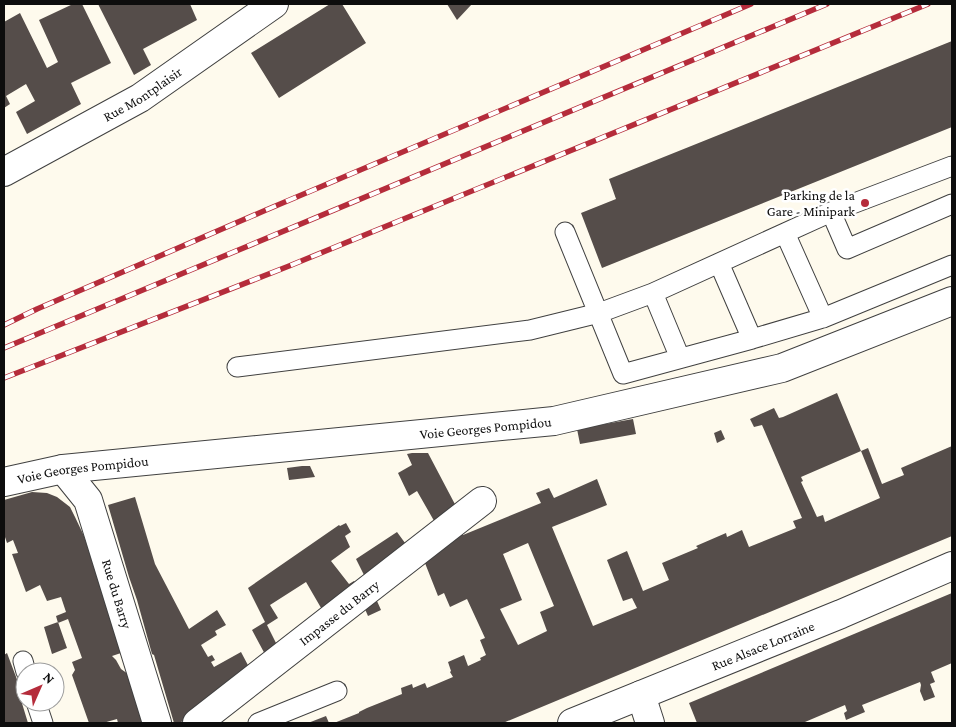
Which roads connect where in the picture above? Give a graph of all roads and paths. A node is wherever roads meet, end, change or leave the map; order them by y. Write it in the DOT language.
graph roads {
  1 [pos="274,4"];
  2 [pos="952,166"];
  3 [pos="4,172"];
  4 [pos="952,204"];
  5 [pos="831,212"];
  6 [pos="565,232"];
  7 [pos="785,233"];
  8 [pos="718,263"];
  9 [pos="952,265"];
  10 [pos="653,293"];
  11 [pos="952,302"];
  12 [pos="598,313"];
  13 [pos="823,318"];
  14 [pos="752,339"];
  15 [pos="680,358"];
  16 [pos="236,367"];
  17 [pos="63,470"];
  18 [pos="4,482"];
  19 [pos="482,501"];
  20 [pos="952,566"];
  21 [pos="337,691"];
  22 [pos="641,695"];
  23 [pos="205,721"];
  24 [pos="157,723"];
  25 [pos="258,723"];
  26 [pos="572,723"];
  27 [pos="650,723"];
  1 -- 3 [label="street, Rue Montplaisir"];
  2 -- 5 [label="lane"];
  4 -- 5 [label="lane"];
  5 -- 7 [label="lane"];
  6 -- 12 [label="lane"];
  7 -- 8 [label="lane"];
  7 -- 13 [label="lane"];
  8 -- 10 [label="lane"];
  8 -- 14 [label="lane"];
  9 -- 13 [label="lane"];
  10 -- 12 [label="lane"];
  10 -- 15 [label="lane"];
  11 -- 17 [label="street, Voie Georges Pompidou"];
  12 -- 15 [label="lane"];
  12 -- 16 [label="lane"];
  13 -- 14 [label="lane"];
  14 -- 15 [label="lane"];
  17 -- 18 [label="street, Voie Georges Pompidou"];
  17 -- 24 [label="street, Rue du Barry"];
  19 -- 23 [label="street, Impasse du Barry"];
  20 -- 22 [label="street, Rue Alsace Lorraine"];
  21 -- 25 [label="lane"];
  22 -- 26 [label="street, Rue Alsace Lorraine"];
  22 -- 27 [label="street"];
}
